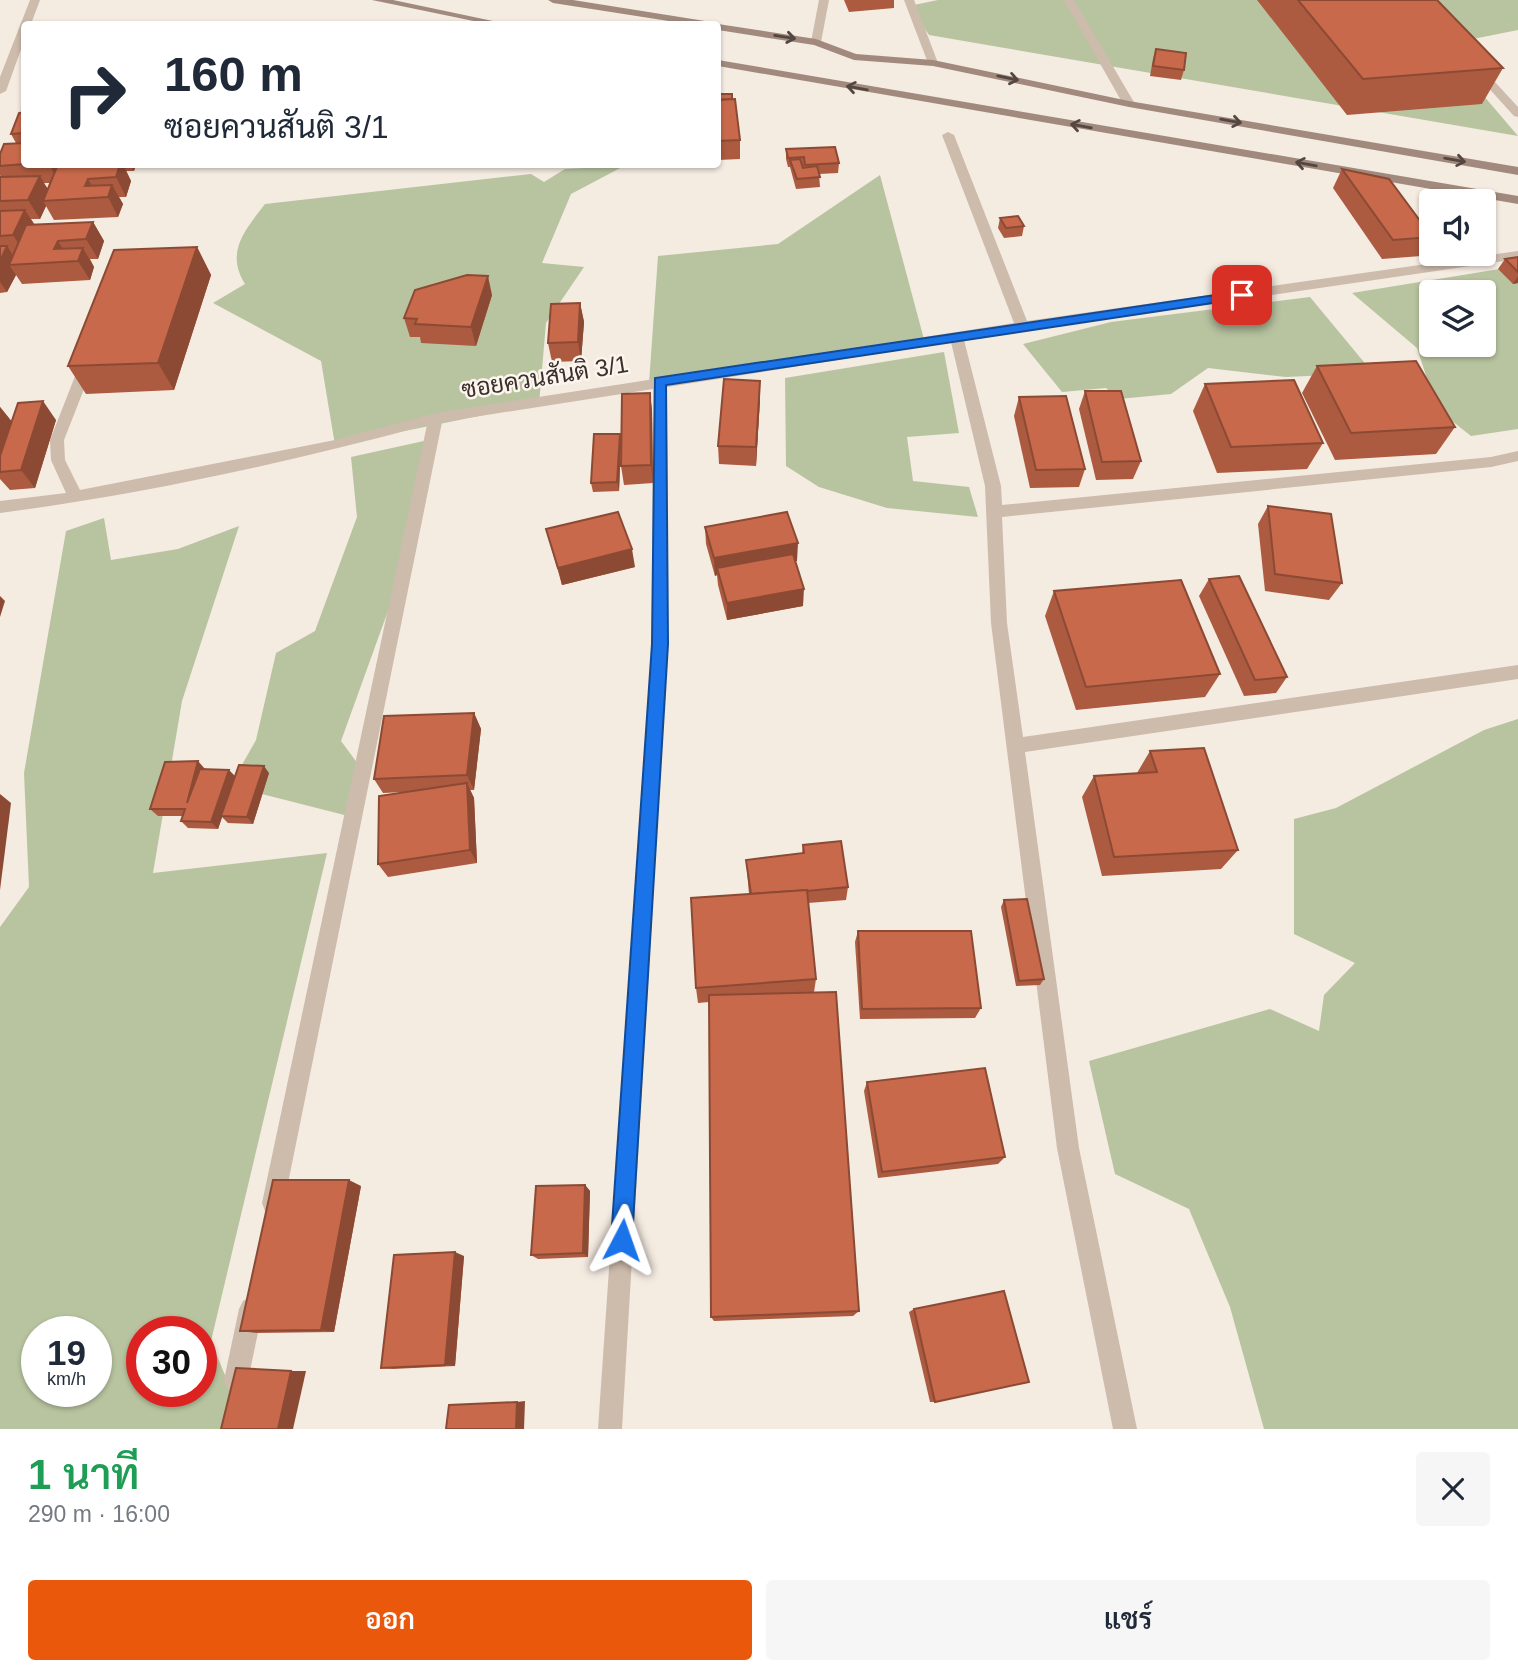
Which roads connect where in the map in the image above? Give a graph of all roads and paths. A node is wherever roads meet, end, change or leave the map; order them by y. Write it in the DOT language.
graph roads {
  1 [pos="35,0"];
  2 [pos="377,0"];
  3 [pos="553,0"];
  4 [pos="824,0"];
  5 [pos="909,0"];
  6 [pos="1069,0"];
  7 [pos="27,21"];
  8 [pos="490,21"];
  9 [pos="686,21"];
  10 [pos="721,27"];
  11 [pos="21,36"];
  12 [pos="816,42"];
  13 [pos="1466,58"];
  14 [pos="933,63"];
  15 [pos="721,64"];
  16 [pos="0,91"];
  17 [pos="1129,104"];
  18 [pos="1515,108"];
  19 [pos="948,135"];
  20 [pos="1518,171"];
  21 [pos="1518,200"];
  22 [pos="1518,256"];
  23 [pos="1021,326"];
  24 [pos="957,338"];
  25 [pos="93,350"];
  26 [pos="660,382"];
  27 [pos="436,418"];
  28 [pos="1518,456"];
  29 [pos="76,497"];
  30 [pos="0,507"];
  31 [pos="994,512"];
  32 [pos="1518,673"];
  33 [pos="1016,746"];
  34 [pos="270,1217"];
  35 [pos="256,1285"];
  36 [pos="236,1380"];
  37 [pos="610,1429"];
  38 [pos="1125,1429"];
  1 -- 7 [label="street"];
  2 -- 8 [label="main road"];
  3 -- 9 [label="main road"];
  4 -- 12 [label="street"];
  5 -- 14 [label="street"];
  6 -- 17 [label="street"];
  10 -- 12 [label="main road, one-way"];
  11 -- 16 [label="street"];
  12 -- 14 [label="main road"];
  13 -- 18 [label="street"];
  14 -- 17 [label="main road, one-way"];
  21 -- 15 [label="main road, one-way"];
  17 -- 20 [label="main road, one-way"];
  19 -- 23 [label="street"];
  22 -- 23 [label="street, ซอยควนสันติ 3/1"];
  23 -- 24 [label="street, ซอยควนสันติ 3/1"];
  24 -- 26 [label="street, ซอยควนสันติ 3/1"];
  24 -- 31 [label="street"];
  25 -- 29 [label="street"];
  26 -- 27 [label="street, ซอยควนสันติ 3/1"];
  26 -- 37 [label="street"];
  27 -- 29 [label="street, ซอยควนสันติ 3/1"];
  27 -- 34 [label="street"];
  28 -- 31 [label="street"];
  29 -- 30 [label="street, ซอยควนสันติ 3/1"];
  31 -- 33 [label="street"];
  32 -- 33 [label="street"];
  33 -- 38 [label="street"];
  35 -- 36 [label="street"];
}
